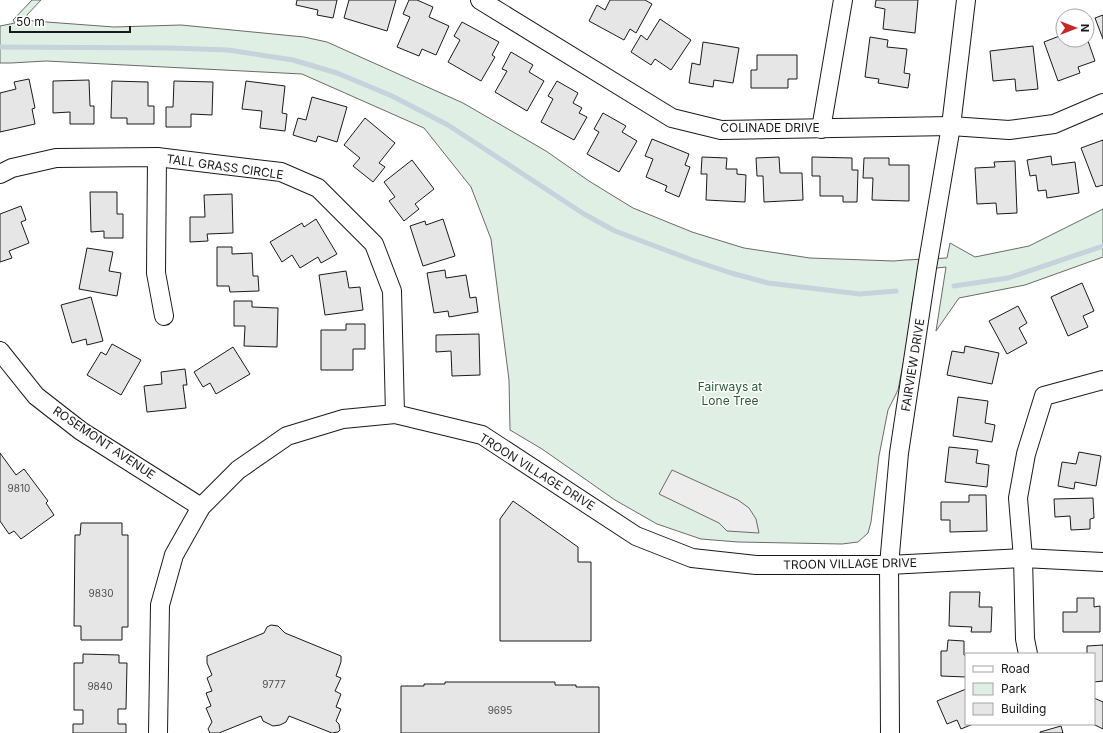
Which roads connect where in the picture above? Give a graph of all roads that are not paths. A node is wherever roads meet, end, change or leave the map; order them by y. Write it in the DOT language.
graph roads {
  1 [pos="480,0"];
  2 [pos="843,0"];
  3 [pos="966,0"];
  4 [pos="1103,103"];
  5 [pos="951,126"];
  6 [pos="821,129"];
  7 [pos="157,157"];
  8 [pos="0,174"];
  9 [pos="164,316"];
  10 [pos="0,351"];
  11 [pos="1103,380"];
  12 [pos="395,414"];
  13 [pos="201,507"];
  14 [pos="1023,558"];
  15 [pos="1103,562"];
  16 [pos="889,565"];
  17 [pos="1028,653"];
  18 [pos="158,733"];
  19 [pos="890,733"];
  1 -- 6 [label="street, COLINADE DRIVE"];
  2 -- 6 [label="street"];
  3 -- 5 [label="street, FAIRVIEW DRIVE"];
  4 -- 5 [label="street, COLINADE DRIVE"];
  5 -- 6 [label="street, COLINADE DRIVE"];
  5 -- 16 [label="street, FAIRVIEW DRIVE"];
  7 -- 8 [label="street, TALL GRASS CIRCLE"];
  7 -- 9 [label="street"];
  7 -- 12 [label="street, TALL GRASS CIRCLE"];
  10 -- 13 [label="street, ROSEMONT AVENUE"];
  11 -- 14 [label="street"];
  12 -- 13 [label="street, TROON VILLAGE DRIVE"];
  12 -- 16 [label="street, TROON VILLAGE DRIVE"];
  13 -- 18 [label="street, TROON VILLAGE DRIVE"];
  14 -- 15 [label="street, TROON VILLAGE DRIVE"];
  14 -- 16 [label="street, TROON VILLAGE DRIVE"];
  14 -- 17 [label="street"];
  16 -- 19 [label="street, FAIRVIEW DRIVE"];
}
